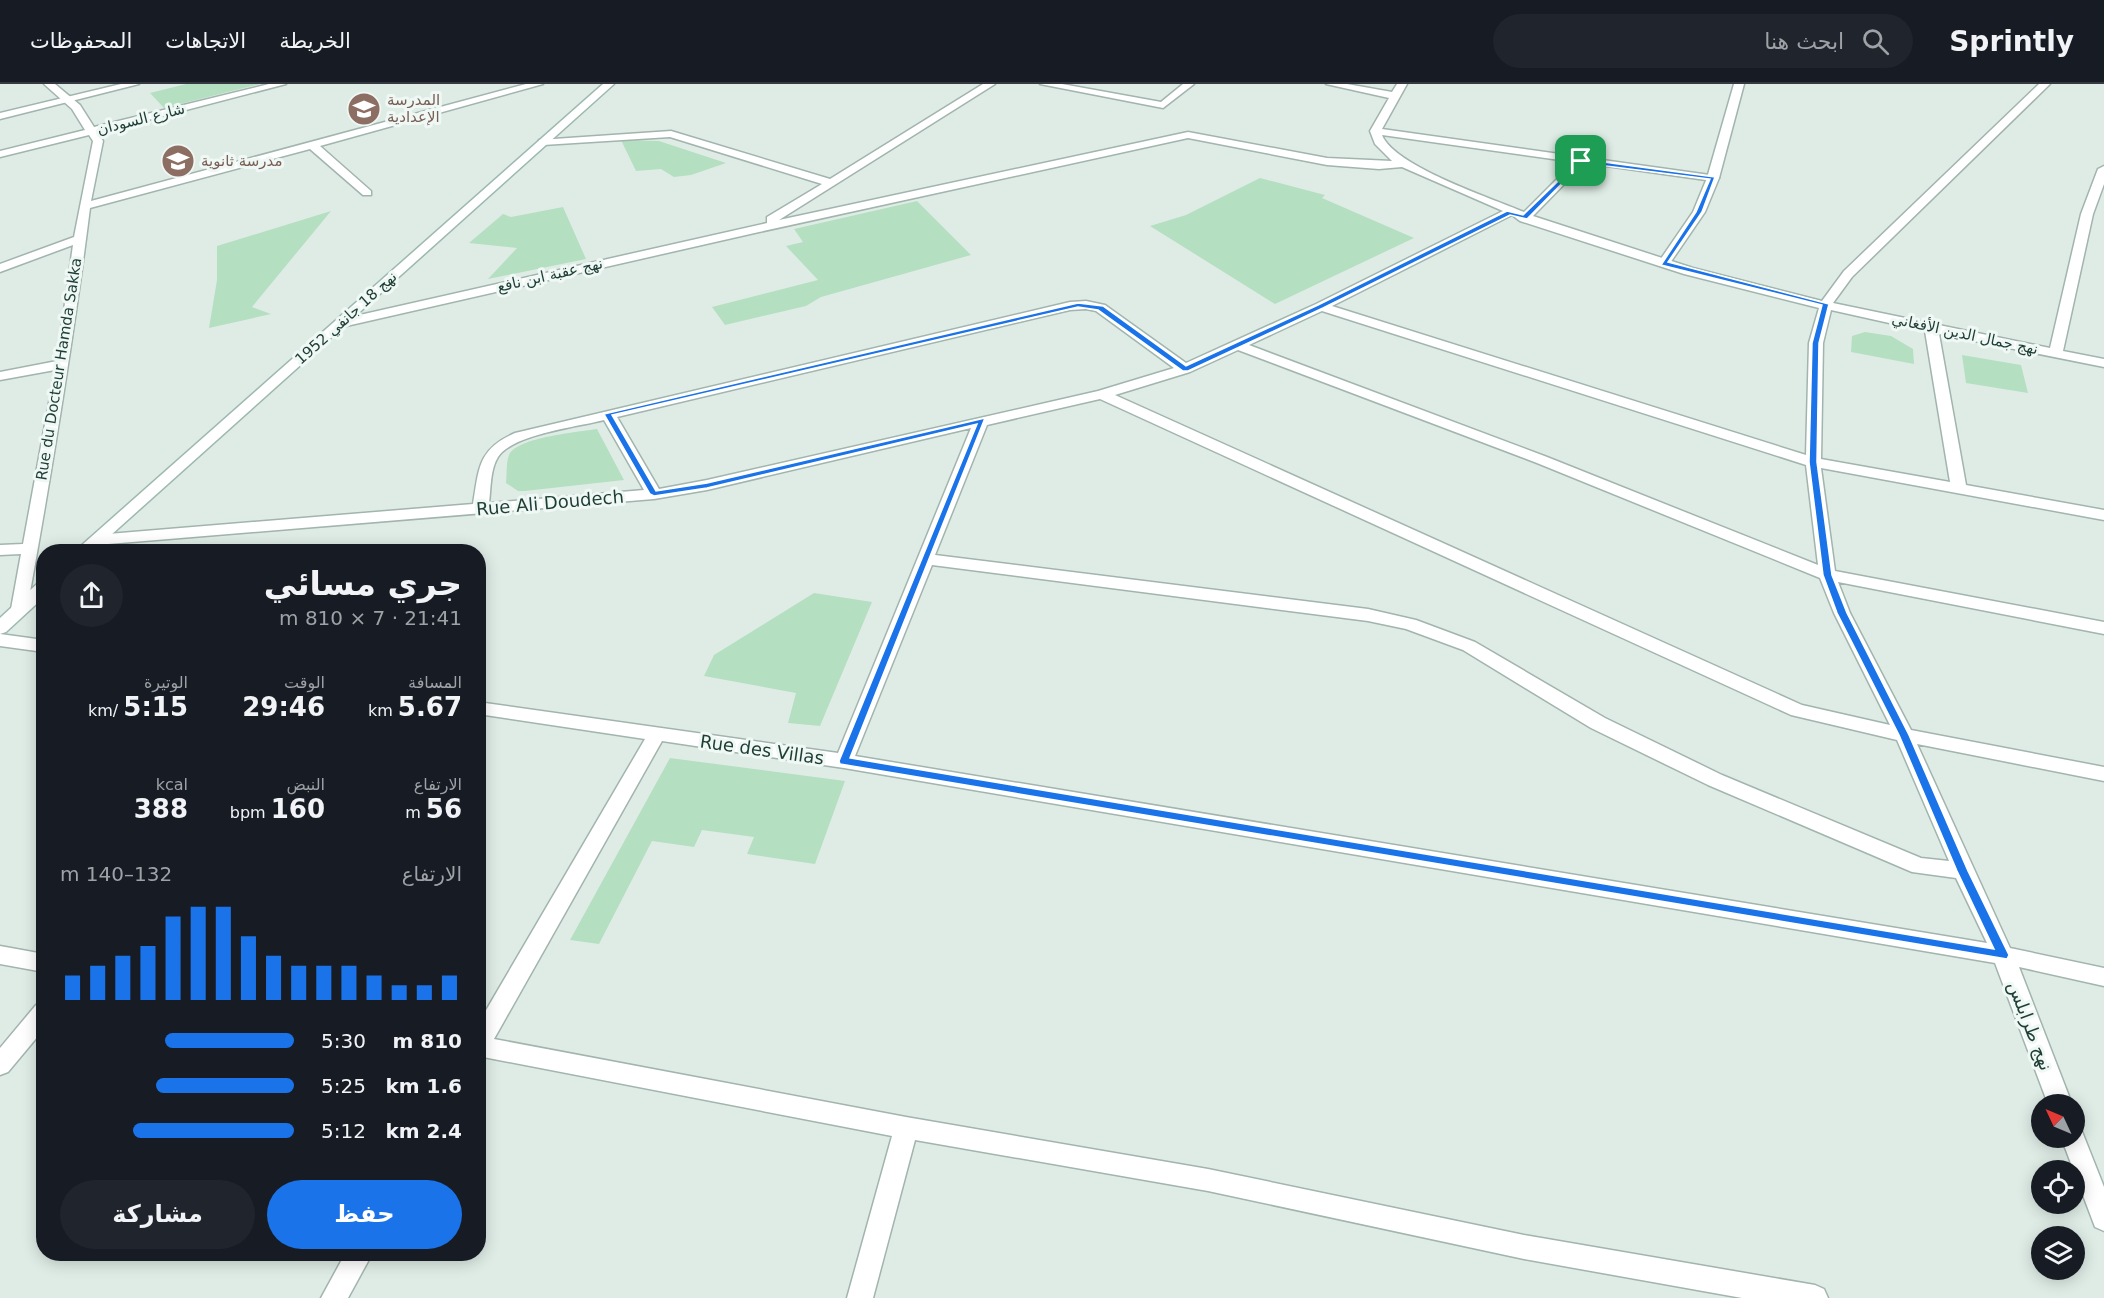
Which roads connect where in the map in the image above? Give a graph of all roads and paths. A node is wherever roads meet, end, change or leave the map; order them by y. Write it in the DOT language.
graph roads {
  1 [pos="49,84"];
  2 [pos="134,84"];
  3 [pos="281,84"];
  4 [pos="538,84"];
  5 [pos="609,84"];
  6 [pos="990,84"];
  7 [pos="1045,84"];
  8 [pos="1189,84"];
  9 [pos="1331,84"];
  10 [pos="1402,84"];
  11 [pos="1739,84"];
  12 [pos="2045,84"];
  13 [pos="1395,96"];
  14 [pos="68,100"];
  15 [pos="0,116"];
  16 [pos="1375,130"];
  17 [pos="91,131"];
  18 [pos="543,142"];
  19 [pos="311,144"];
  20 [pos="0,154"];
  21 [pos="1581,161"];
  22 [pos="1405,164"];
  23 [pos="2104,169"];
  24 [pos="1713,178"];
  25 [pos="832,183"];
  26 [pos="367,193"];
  27 [pos="84,206"];
  28 [pos="1510,212"];
  29 [pos="2087,214"];
  30 [pos="1524,218"];
  31 [pos="2104,218"];
  32 [pos="759,228"];
  33 [pos="79,239"];
  34 [pos="1664,263"];
  35 [pos="0,268"];
  36 [pos="1826,304"];
  37 [pos="1321,307"];
  38 [pos="342,322"];
  39 [pos="1931,327"];
  40 [pos="1239,346"];
  41 [pos="2056,353"];
  42 [pos="2104,363"];
  43 [pos="63,364"];
  44 [pos="1185,369"];
  45 [pos="0,376"];
  46 [pos="1102,394"];
  47 [pos="608,414"];
  48 [pos="982,420"];
  49 [pos="1813,462"];
  50 [pos="1959,490"];
  51 [pos="654,494"];
  52 [pos="480,510"];
  53 [pos="2104,515"];
  54 [pos="96,540"];
  55 [pos="91,544"];
  56 [pos="30,549"];
  57 [pos="0,550"];
  58 [pos="926,559"];
  59 [pos="1827,575"];
  60 [pos="36,594"];
  61 [pos="19,609"];
  62 [pos="0,628"];
  63 [pos="2104,628"];
  64 [pos="0,640"];
  65 [pos="36,645"];
  66 [pos="486,709"];
  67 [pos="656,735"];
  68 [pos="1904,735"];
  69 [pos="844,761"];
  70 [pos="2104,774"];
  71 [pos="1963,871"];
  72 [pos="0,955"];
  73 [pos="2003,955"];
  74 [pos="36,962"];
  75 [pos="2104,977"];
  76 [pos="36,1022"];
  77 [pos="486,1032"];
  78 [pos="486,1048"];
  79 [pos="0,1065"];
  80 [pos="2056,1094"];
  81 [pos="906,1128"];
  82 [pos="2077,1148"];
  83 [pos="2104,1220"];
  84 [pos="355,1261"];
  85 [pos="334,1298"];
  86 [pos="860,1298"];
  87 [pos="1815,1298"];
  1 -- 14 [label="street"];
  2 -- 14 [label="street"];
  3 -- 17 [label="street, شارع السودان"];
  4 -- 19 [label="street"];
  5 -- 18 [label="street, نهج 18 جانفي 1952"];
  6 -- 25 [label="street"];
  7 -- 8 [label="street"];
  9 -- 13 [label="street"];
  10 -- 13 [label="street"];
  11 -- 24 [label="street"];
  12 -- 36 [label="street"];
  13 -- 16 [label="street"];
  14 -- 15 [label="street"];
  14 -- 17 [label="street"];
  16 -- 21 [label="street"];
  16 -- 22 [label="street"];
  17 -- 20 [label="street, شارع السودان"];
  17 -- 27 [label="street, Rue du Docteur Hamda Sakka"];
  18 -- 25 [label="street"];
  18 -- 38 [label="street, نهج 18 جانفي 1952"];
  19 -- 26 [label="street"];
  19 -- 27 [label="street"];
  21 -- 24 [label="street"];
  21 -- 30 [label="street"];
  22 -- 28 [label="street, نهج جمال الدين الأفغاني"];
  22 -- 32 [label="street, نهج عقبة ابن نافع"];
  23 -- 29 [label="street"];
  24 -- 34 [label="street"];
  25 -- 32 [label="street"];
  27 -- 33 [label="street, Rue du Docteur Hamda Sakka"];
  28 -- 30 [label="street, نهج جمال الدين الأفغاني"];
  28 -- 37 [label="street, Rue Ali Doudech"];
  29 -- 31 [label="street"];
  29 -- 41 [label="street"];
  30 -- 34 [label="street, نهج جمال الدين الأفغاني"];
  32 -- 38 [label="street, نهج عقبة ابن نافع"];
  33 -- 35 [label="street"];
  33 -- 43 [label="street, Rue du Docteur Hamda Sakka"];
  34 -- 36 [label="street, نهج جمال الدين الأفغاني"];
  36 -- 39 [label="street, نهج جمال الدين الأفغاني"];
  36 -- 49 [label="street, نهج طرابلس"];
  37 -- 40 [label="street, Rue Ali Doudech"];
  37 -- 49 [label="street"];
  38 -- 54 [label="street, نهج 18 جانفي 1952"];
  39 -- 41 [label="street, نهج جمال الدين الأفغاني"];
  39 -- 50 [label="street"];
  40 -- 44 [label="street, Rue Ali Doudech"];
  40 -- 59 [label="street"];
  41 -- 42 [label="street, نهج جمال الدين الأفغاني"];
  43 -- 45 [label="street"];
  43 -- 56 [label="street, Rue du Docteur Hamda Sakka"];
  44 -- 46 [label="street, Rue Ali Doudech"];
  44 -- 47 [label="street"];
  46 -- 48 [label="street, Rue Ali Doudech"];
  46 -- 68 [label="street"];
  47 -- 51 [label="street"];
  47 -- 52 [label="street"];
  48 -- 51 [label="street, Rue Ali Doudech"];
  48 -- 58 [label="street"];
  49 -- 50 [label="street"];
  49 -- 59 [label="street, نهج طرابلس"];
  50 -- 53 [label="street"];
  51 -- 52 [label="street, Rue Ali Doudech"];
  52 -- 54 [label="street, Rue Ali Doudech"];
  54 -- 55 [label="street, نهج 18 جانفي 1952"];
  56 -- 57 [label="street"];
  56 -- 61 [label="street, Rue du Docteur Hamda Sakka"];
  58 -- 69 [label="street"];
  58 -- 71 [label="street"];
  59 -- 63 [label="street"];
  59 -- 68 [label="street, نهج طرابلس"];
  60 -- 61 [label="street"];
  61 -- 62 [label="street"];
  64 -- 65 [label="street"];
  66 -- 67 [label="street, Rue des Villas"];
  67 -- 69 [label="street, Rue des Villas"];
  67 -- 77 [label="street"];
  68 -- 70 [label="street"];
  68 -- 71 [label="street, نهج طرابلس"];
  69 -- 73 [label="street, Rue des Villas"];
  71 -- 73 [label="street, نهج طرابلس"];
  72 -- 74 [label="street"];
  73 -- 75 [label="street, Rue des Villas"];
  73 -- 80 [label="street, نهج طرابلس"];
  76 -- 79 [label="street"];
  78 -- 81 [label="street"];
  81 -- 86 [label="street"];
  81 -- 87 [label="street"];
  82 -- 83 [label="street"];
  84 -- 85 [label="street"];
}
